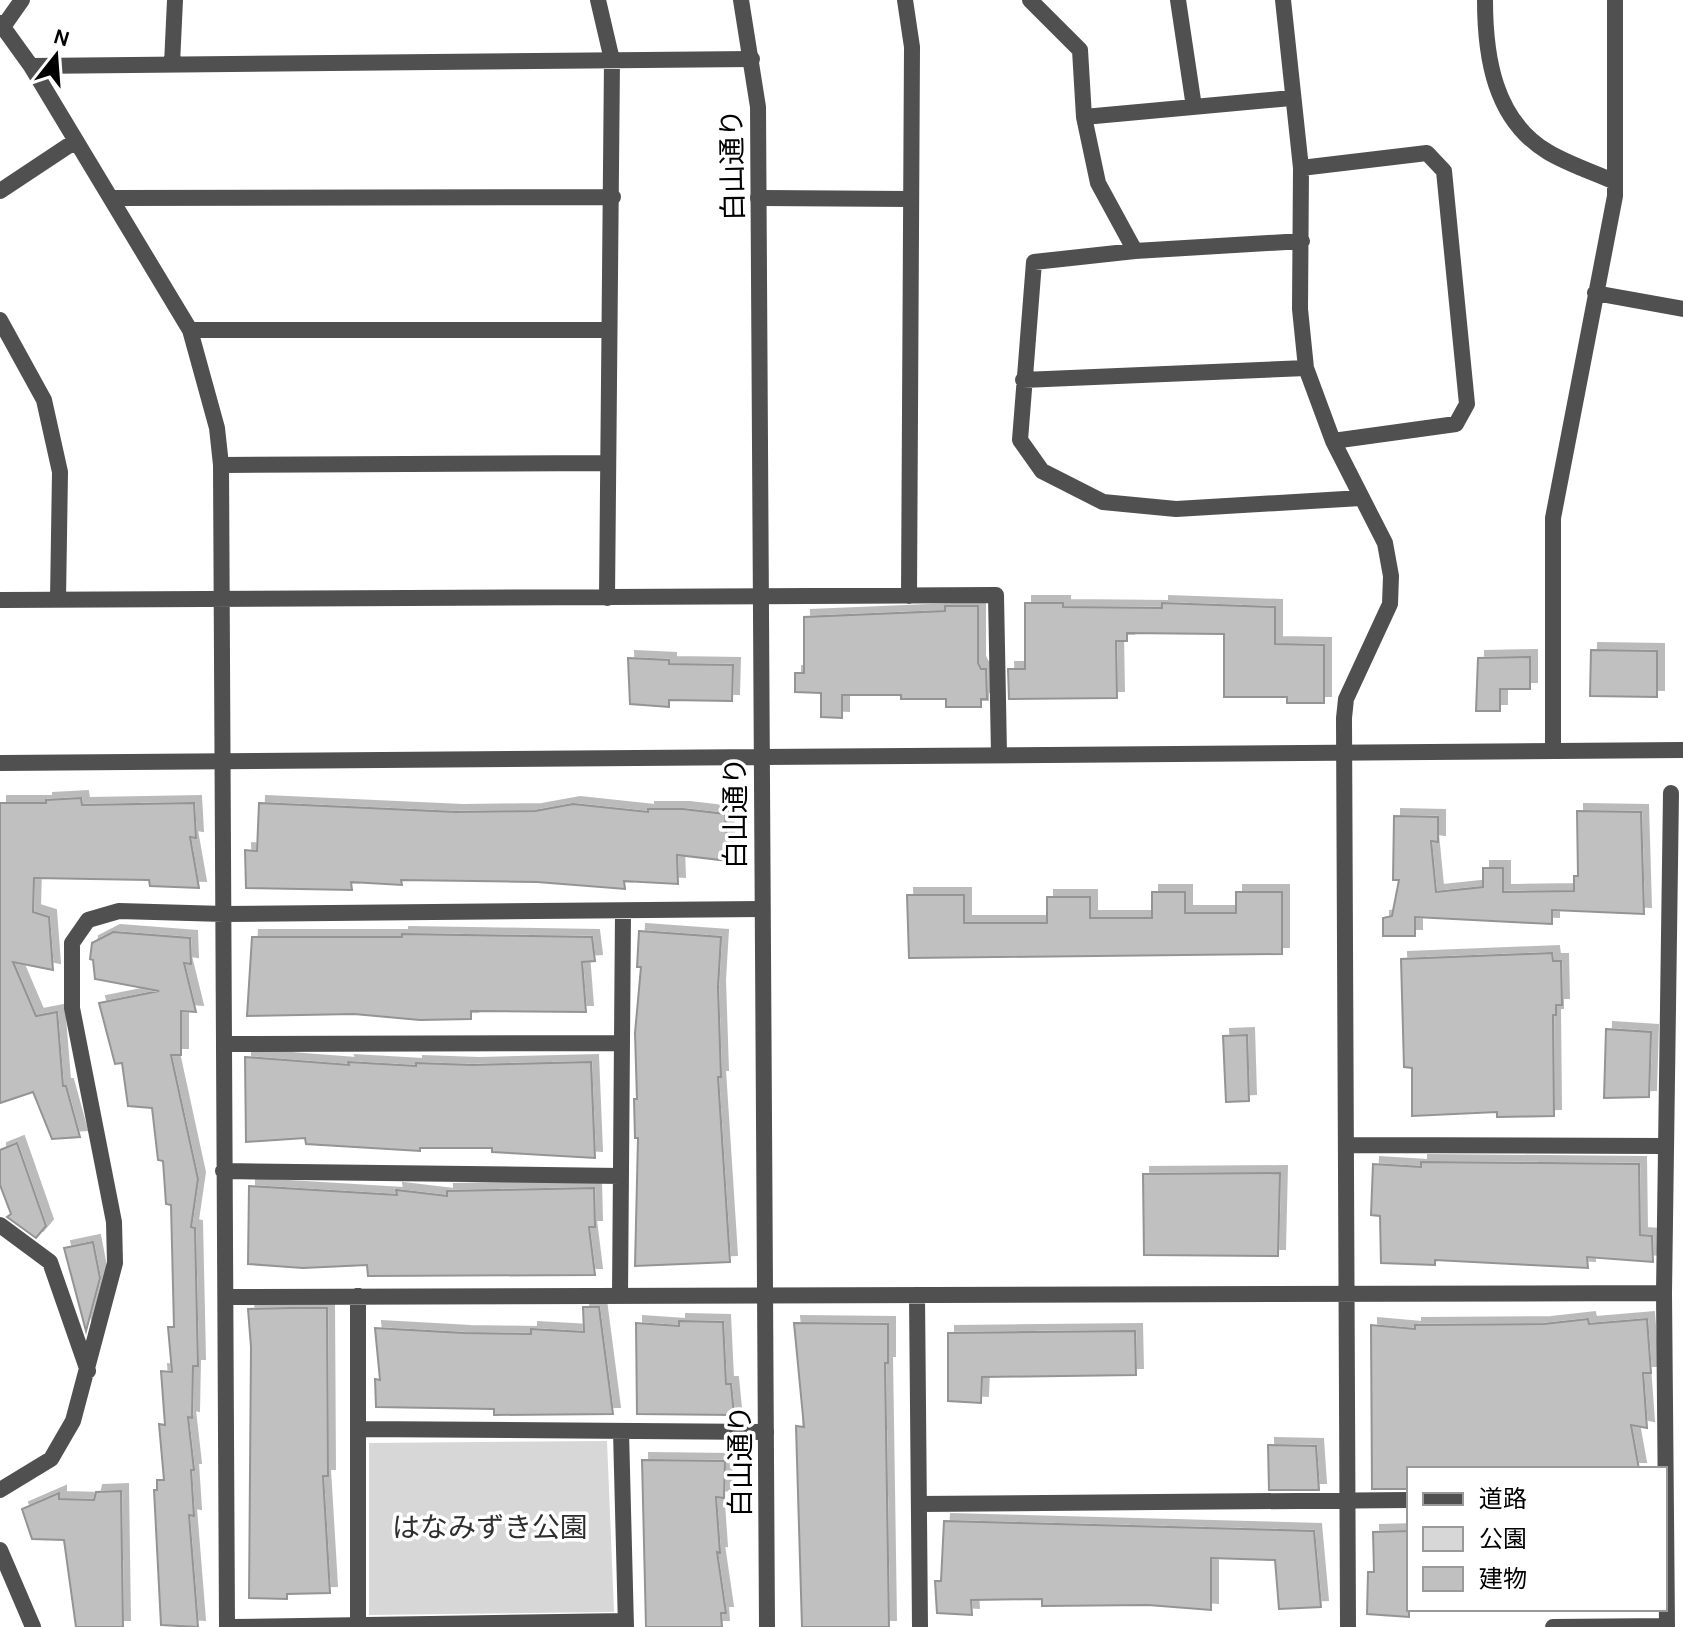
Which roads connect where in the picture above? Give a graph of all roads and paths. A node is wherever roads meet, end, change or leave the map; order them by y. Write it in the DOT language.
graph roads {
  1 [pos="22,0"];
  2 [pos="175,0"];
  3 [pos="598,0"];
  4 [pos="741,0"];
  5 [pos="905,0"];
  6 [pos="1030,0"];
  7 [pos="1178,0"];
  8 [pos="1283,0"];
  9 [pos="1485,0"];
  10 [pos="1615,0"];
  11 [pos="1,25"];
  12 [pos="752,59"];
  13 [pos="612,60"];
  14 [pos="172,64"];
  15 [pos="31,66"];
  16 [pos="1291,98"];
  17 [pos="1194,107"];
  18 [pos="1084,117"];
  19 [pos="74,142"];
  20 [pos="1301,168"];
  21 [pos="1615,182"];
  22 [pos="0,191"];
  23 [pos="613,197"];
  24 [pos="112,198"];
  25 [pos="758,198"];
  26 [pos="909,199"];
  27 [pos="1302,241"];
  28 [pos="1135,251"];
  29 [pos="1595,293"];
  30 [pos="1683,309"];
  31 [pos="0,320"];
  32 [pos="190,330"];
  33 [pos="609,330"];
  34 [pos="1306,368"];
  35 [pos="1023,380"];
  36 [pos="1333,441"];
  37 [pos="608,463"];
  38 [pos="221,465"];
  39 [pos="1361,498"];
  40 [pos="909,596"];
  41 [pos="760,597"];
  42 [pos="221,598"];
  43 [pos="607,598"];
  44 [pos="0,600"];
  45 [pos="58,600"];
  46 [pos="1553,750"];
  47 [pos="1683,750"];
  48 [pos="1344,752"];
  49 [pos="999,754"];
  50 [pos="760,755"];
  51 [pos="223,760"];
  52 [pos="0,763"];
  53 [pos="1671,793"];
  54 [pos="761,909"];
  55 [pos="623,912"];
  56 [pos="224,914"];
  57 [pos="1676,974"];
  58 [pos="622,1043"];
  59 [pos="224,1044"];
  60 [pos="1346,1145"];
  61 [pos="1666,1146"];
  62 [pos="223,1171"];
  63 [pos="621,1176"];
  64 [pos="0,1225"];
  65 [pos="1664,1293"];
  66 [pos="1347,1294"];
  67 [pos="765,1295"];
  68 [pos="917,1295"];
  69 [pos="358,1296"];
  70 [pos="620,1296"];
  71 [pos="227,1297"];
  72 [pos="88,1371"];
  73 [pos="358,1429"];
  74 [pos="621,1431"];
  75 [pos="766,1432"];
  76 [pos="1665,1467"];
  77 [pos="0,1490"];
  78 [pos="1407,1500"];
  79 [pos="1348,1501"];
  80 [pos="919,1504"];
  81 [pos="0,1550"];
  82 [pos="1667,1611"];
  83 [pos="358,1624"];
  84 [pos="626,1624"];
  85 [pos="33,1627"];
  86 [pos="230,1627"];
  87 [pos="767,1627"];
  88 [pos="920,1627"];
  89 [pos="1348,1627"];
  90 [pos="1553,1627"];
  1 -- 11 [label="street"];
  2 -- 14 [label="street"];
  3 -- 13 [label="street"];
  4 -- 12 [label="street, 白山通り"];
  5 -- 26 [label="street"];
  6 -- 18 [label="street"];
  7 -- 17 [label="street"];
  8 -- 16 [label="street"];
  9 -- 21 [label="street"];
  10 -- 21 [label="street"];
  11 -- 15 [label="street"];
  12 -- 13 [label="street"];
  12 -- 25 [label="street, 白山通り"];
  13 -- 14 [label="street"];
  13 -- 23 [label="street"];
  14 -- 15 [label="street"];
  15 -- 19 [label="street"];
  16 -- 17 [label="street"];
  16 -- 20 [label="street"];
  17 -- 18 [label="street"];
  18 -- 28 [label="street"];
  19 -- 22 [label="street"];
  19 -- 24 [label="street"];
  20 -- 27 [label="street"];
  20 -- 36 [label="street"];
  21 -- 29 [label="street"];
  23 -- 24 [label="street"];
  23 -- 33 [label="street"];
  24 -- 32 [label="street"];
  25 -- 26 [label="street"];
  25 -- 41 [label="street, 白山通り"];
  26 -- 40 [label="street"];
  27 -- 28 [label="street"];
  27 -- 34 [label="street"];
  28 -- 35 [label="street"];
  29 -- 30 [label="street"];
  29 -- 46 [label="street"];
  31 -- 45 [label="street"];
  32 -- 33 [label="street"];
  32 -- 38 [label="street"];
  33 -- 37 [label="street"];
  34 -- 35 [label="street"];
  34 -- 36 [label="street"];
  35 -- 39 [label="street"];
  36 -- 39 [label="street"];
  37 -- 38 [label="street"];
  37 -- 43 [label="street"];
  38 -- 42 [label="street"];
  39 -- 48 [label="street"];
  40 -- 41 [label="street"];
  40 -- 49 [label="street"];
  41 -- 43 [label="street"];
  41 -- 50 [label="street, 白山通り"];
  42 -- 43 [label="street"];
  42 -- 45 [label="street"];
  42 -- 51 [label="street"];
  44 -- 45 [label="street"];
  46 -- 47 [label="street"];
  46 -- 48 [label="street"];
  48 -- 49 [label="street"];
  48 -- 60 [label="street"];
  49 -- 50 [label="street"];
  50 -- 51 [label="street"];
  50 -- 54 [label="street, 白山通り"];
  51 -- 52 [label="street"];
  51 -- 56 [label="street"];
  53 -- 57 [label="street"];
  54 -- 55 [label="street"];
  54 -- 67 [label="street, 白山通り"];
  55 -- 56 [label="street"];
  55 -- 58 [label="street"];
  56 -- 59 [label="street"];
  56 -- 72 [label="street"];
  57 -- 61 [label="street"];
  58 -- 59 [label="street"];
  58 -- 63 [label="street"];
  59 -- 62 [label="street"];
  60 -- 61 [label="street"];
  60 -- 66 [label="street"];
  61 -- 65 [label="street"];
  62 -- 63 [label="street"];
  62 -- 71 [label="street"];
  63 -- 70 [label="street"];
  64 -- 72 [label="street"];
  65 -- 66 [label="street"];
  65 -- 76 [label="street"];
  66 -- 68 [label="street"];
  66 -- 79 [label="street"];
  67 -- 68 [label="street"];
  67 -- 70 [label="street"];
  67 -- 75 [label="street, 白山通り"];
  68 -- 80 [label="street"];
  69 -- 70 [label="street"];
  69 -- 71 [label="street"];
  69 -- 73 [label="street"];
  71 -- 86 [label="street"];
  72 -- 77 [label="street"];
  73 -- 74 [label="street"];
  73 -- 83 [label="street"];
  74 -- 75 [label="street"];
  74 -- 84 [label="street"];
  75 -- 87 [label="street, 白山通り"];
  78 -- 79 [label="street"];
  79 -- 80 [label="street"];
  79 -- 89 [label="street"];
  80 -- 88 [label="street"];
  81 -- 85 [label="street"];
  82 -- 90 [label="street"];
  83 -- 84 [label="street"];
  83 -- 86 [label="street"];
}
